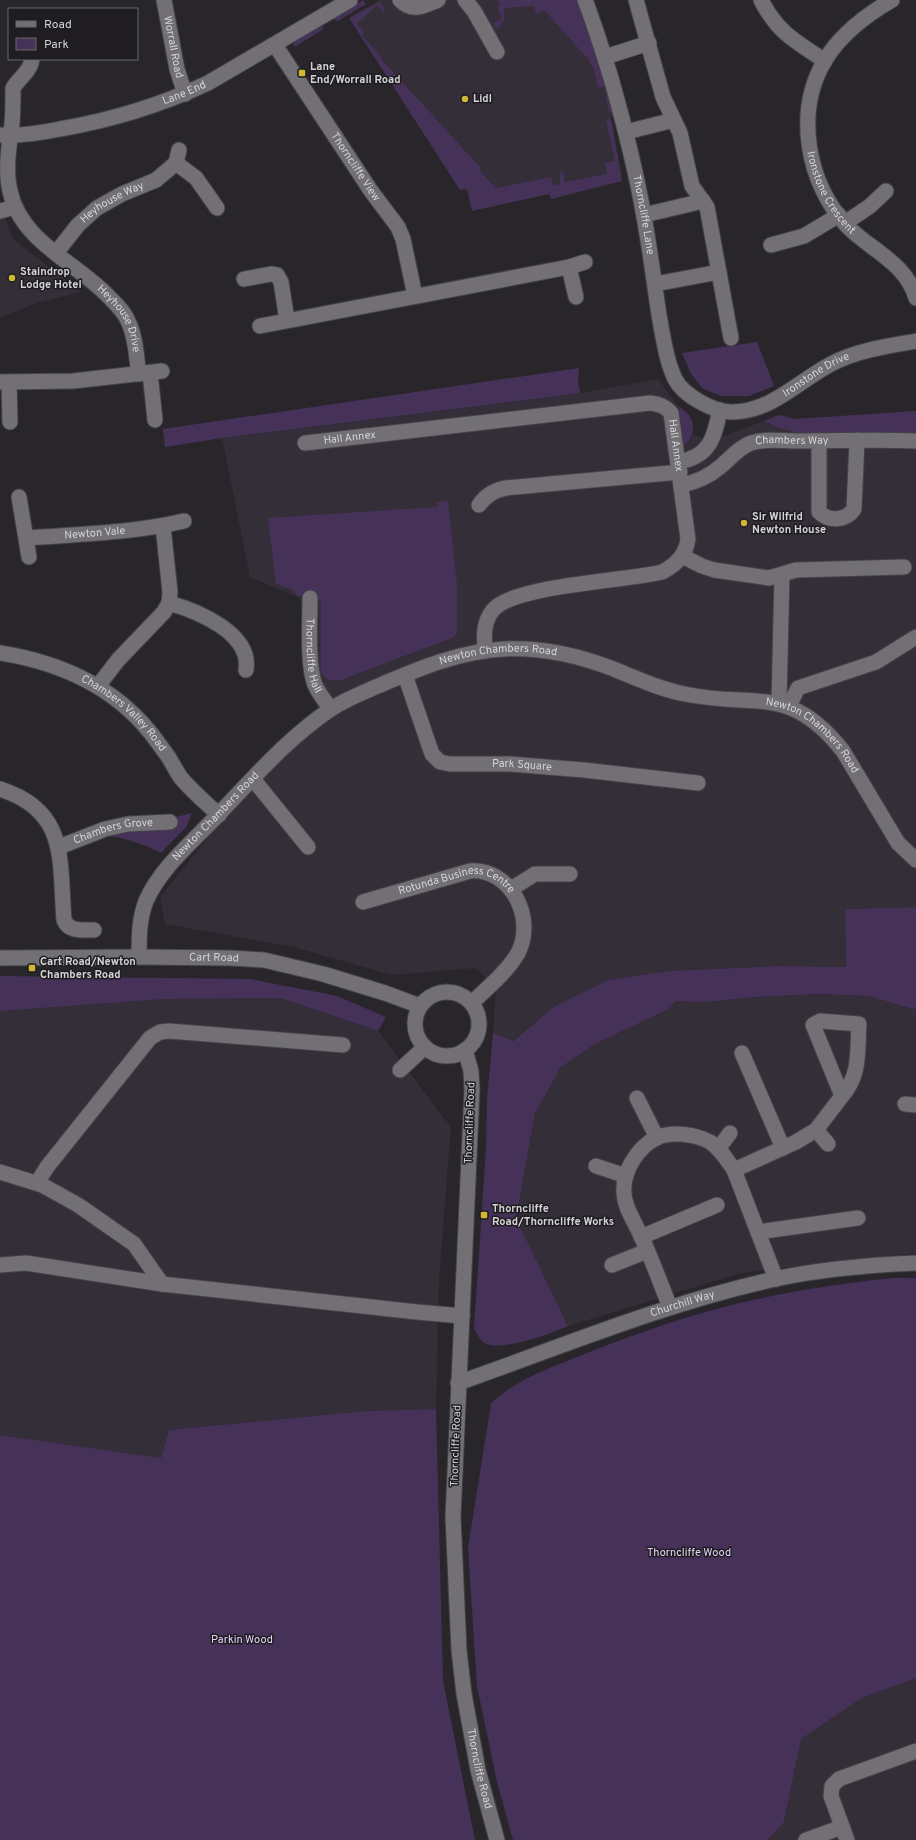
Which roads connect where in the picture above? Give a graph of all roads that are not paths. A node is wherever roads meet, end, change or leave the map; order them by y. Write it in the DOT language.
graph roads {
  1 [pos="164,0"];
  2 [pos="350,0"];
  3 [pos="400,0"];
  4 [pos="438,0"];
  5 [pos="465,0"];
  6 [pos="585,0"];
  7 [pos="636,0"];
  8 [pos="761,0"];
  9 [pos="892,0"];
  10 [pos="649,43"];
  11 [pos="275,45"];
  12 [pos="497,52"];
  13 [pos="605,57"];
  14 [pos="32,60"];
  15 [pos="825,61"];
  16 [pos="185,94"];
  17 [pos="674,120"];
  18 [pos="626,132"];
  19 [pos="5,135"];
  20 [pos="886,191"];
  21 [pos="703,201"];
  22 [pos="15,207"];
  23 [pos="217,208"];
  24 [pos="0,211"];
  25 [pos="644,215"];
  26 [pos="842,219"];
  27 [pos="771,245"];
  28 [pos="56,253"];
  29 [pos="585,262"];
  30 [pos="569,267"];
  31 [pos="719,272"];
  32 [pos="244,279"];
  33 [pos="654,284"];
  34 [pos="415,296"];
  35 [pos="576,296"];
  36 [pos="916,298"];
  37 [pos="287,320"];
  38 [pos="260,326"];
  39 [pos="731,338"];
  40 [pos="916,341"];
  41 [pos="150,373"];
  42 [pos="4,382"];
  43 [pos="720,410"];
  44 [pos="155,420"];
  45 [pos="10,422"];
  46 [pos="819,440"];
  47 [pos="857,440"];
  48 [pos="916,441"];
  49 [pos="305,443"];
  50 [pos="680,473"];
  51 [pos="19,497"];
  52 [pos="479,505"];
  53 [pos="184,521"];
  54 [pos="163,526"];
  55 [pos="27,538"];
  56 [pos="682,556"];
  57 [pos="29,557"];
  58 [pos="904,567"];
  59 [pos="782,575"];
  60 [pos="310,598"];
  61 [pos="169,603"];
  62 [pos="916,637"];
  63 [pos="485,651"];
  64 [pos="0,653"];
  65 [pos="246,670"];
  66 [pos="404,675"];
  67 [pos="98,686"];
  68 [pos="784,705"];
  69 [pos="331,709"];
  70 [pos="253,779"];
  71 [pos="698,783"];
  72 [pos="0,790"];
  73 [pos="219,815"];
  74 [pos="170,822"];
  75 [pos="58,847"];
  76 [pos="308,848"];
  77 [pos="916,860"];
  78 [pos="570,874"];
  79 [pos="511,889"];
  80 [pos="363,902"];
  81 [pos="94,930"];
  82 [pos="139,957"];
  83 [pos="0,958"];
  84 [pos="472,1003"];
  85 [pos="420,1006"];
  86 [pos="343,1045"];
  87 [pos="425,1047"];
  88 [pos="465,1050"];
  89 [pos="742,1053"];
  90 [pos="400,1070"];
  91 [pos="842,1096"];
  92 [pos="637,1098"];
  93 [pos="816,1130"];
  94 [pos="730,1133"];
  95 [pos="657,1138"];
  96 [pos="828,1144"];
  97 [pos="718,1148"];
  98 [pos="783,1148"];
  99 [pos="596,1166"];
  100 [pos="734,1170"];
  101 [pos="0,1172"];
  102 [pos="626,1176"];
  103 [pos="37,1183"];
  104 [pos="717,1205"];
  105 [pos="858,1218"];
  106 [pos="758,1232"];
  107 [pos="642,1237"];
  108 [pos="647,1251"];
  109 [pos="916,1263"];
  110 [pos="0,1265"];
  111 [pos="612,1265"];
  112 [pos="776,1279"];
  113 [pos="162,1284"];
  114 [pos="670,1307"];
  115 [pos="462,1316"];
  116 [pos="458,1383"];
  117 [pos="916,1752"];
  118 [pos="842,1827"];
  119 [pos="496,1840"];
  120 [pos="806,1840"];
  1 -- 16 [label="street, Worrall Road"];
  2 -- 11 [label="street, Lane End"];
  3 -- 4 [label="street"];
  5 -- 12 [label="street"];
  6 -- 13 [label="street, Thorncliffe Lane"];
  7 -- 10 [label="street"];
  8 -- 15 [label="street"];
  9 -- 15 [label="street, Ironstone Crescent"];
  10 -- 13 [label="street"];
  10 -- 17 [label="street"];
  11 -- 16 [label="street, Lane End"];
  11 -- 34 [label="street, Thorncliffe View"];
  13 -- 18 [label="street, Thorncliffe Lane"];
  14 -- 19 [label="street, Heyhouse Drive"];
  15 -- 26 [label="street, Ironstone Crescent"];
  16 -- 19 [label="street, Lane End"];
  17 -- 18 [label="street"];
  17 -- 21 [label="street"];
  18 -- 25 [label="street, Thorncliffe Lane"];
  19 -- 22 [label="street, Heyhouse Drive"];
  20 -- 26 [label="street"];
  21 -- 25 [label="street"];
  21 -- 31 [label="street"];
  22 -- 24 [label="street"];
  22 -- 28 [label="street, Heyhouse Drive"];
  23 -- 28 [label="street, Heyhouse Way"];
  25 -- 33 [label="street, Thorncliffe Lane"];
  26 -- 27 [label="street"];
  26 -- 36 [label="street, Ironstone Crescent"];
  28 -- 41 [label="street, Heyhouse Drive"];
  29 -- 30 [label="street"];
  30 -- 34 [label="street"];
  30 -- 35 [label="street"];
  31 -- 33 [label="street"];
  31 -- 39 [label="street"];
  32 -- 37 [label="street"];
  33 -- 43 [label="street, Thorncliffe Lane"];
  34 -- 37 [label="street"];
  37 -- 38 [label="street"];
  40 -- 43 [label="street, Ironstone Drive"];
  41 -- 42 [label="street"];
  41 -- 44 [label="street, Heyhouse Drive"];
  42 -- 45 [label="street"];
  43 -- 50 [label="street"];
  46 -- 47 [label="street, Chambers Way"];
  46 -- 47 [label="street"];
  46 -- 50 [label="street, Chambers Way"];
  47 -- 48 [label="street, Chambers Way"];
  49 -- 50 [label="street, Hall Annex"];
  50 -- 52 [label="street"];
  50 -- 56 [label="street, Hall Annex"];
  51 -- 55 [label="street"];
  53 -- 54 [label="street, Newton Vale"];
  54 -- 55 [label="street, Newton Vale"];
  54 -- 61 [label="street"];
  55 -- 57 [label="street"];
  56 -- 59 [label="street"];
  56 -- 63 [label="street"];
  58 -- 59 [label="street"];
  59 -- 68 [label="street"];
  60 -- 69 [label="street, Thorncliffe Hall"];
  61 -- 65 [label="street"];
  61 -- 67 [label="street"];
  62 -- 68 [label="street"];
  63 -- 66 [label="street, Newton Chambers Road"];
  63 -- 68 [label="street, Newton Chambers Road"];
  64 -- 67 [label="street, Chambers Valley Road"];
  66 -- 69 [label="street, Newton Chambers Road"];
  66 -- 71 [label="street, Park Square"];
  67 -- 73 [label="street, Chambers Valley Road"];
  68 -- 77 [label="street, Newton Chambers Road"];
  69 -- 70 [label="street, Newton Chambers Road"];
  70 -- 73 [label="street, Newton Chambers Road"];
  70 -- 76 [label="street"];
  72 -- 75 [label="street, Chambers Grove"];
  73 -- 82 [label="street, Newton Chambers Road"];
  74 -- 75 [label="street, Chambers Grove"];
  75 -- 81 [label="street, Chambers Grove"];
  78 -- 79 [label="street"];
  79 -- 80 [label="street, Rotunda Business Centre"];
  79 -- 84 [label="street, Rotunda Business Centre"];
  82 -- 83 [label="street, Cart Road"];
  82 -- 85 [label="street, Cart Road"];
  84 -- 85 [label="street"];
  84 -- 88 [label="street"];
  85 -- 87 [label="street"];
  86 -- 103 [label="street"];
  87 -- 88 [label="street"];
  87 -- 90 [label="street"];
  88 -- 115 [label="street, Thorncliffe Road"];
  89 -- 98 [label="street"];
  91 -- 91 [label="street"];
  91 -- 93 [label="street"];
  92 -- 95 [label="street"];
  93 -- 96 [label="street"];
  93 -- 98 [label="street"];
  94 -- 97 [label="street"];
  95 -- 97 [label="street"];
  95 -- 102 [label="street"];
  97 -- 100 [label="street"];
  98 -- 100 [label="street"];
  99 -- 102 [label="street"];
  100 -- 106 [label="street"];
  101 -- 103 [label="street"];
  102 -- 107 [label="street"];
  103 -- 113 [label="street"];
  104 -- 107 [label="street"];
  105 -- 106 [label="street"];
  106 -- 112 [label="street"];
  107 -- 108 [label="street"];
  108 -- 111 [label="street"];
  108 -- 114 [label="street"];
  109 -- 112 [label="street, Churchill Way"];
  110 -- 113 [label="street"];
  112 -- 114 [label="street, Churchill Way"];
  113 -- 115 [label="street"];
  114 -- 116 [label="street, Churchill Way"];
  115 -- 116 [label="street, Thorncliffe Road"];
  116 -- 119 [label="street, Thorncliffe Road"];
  117 -- 118 [label="street"];
  118 -- 120 [label="street"];
}
